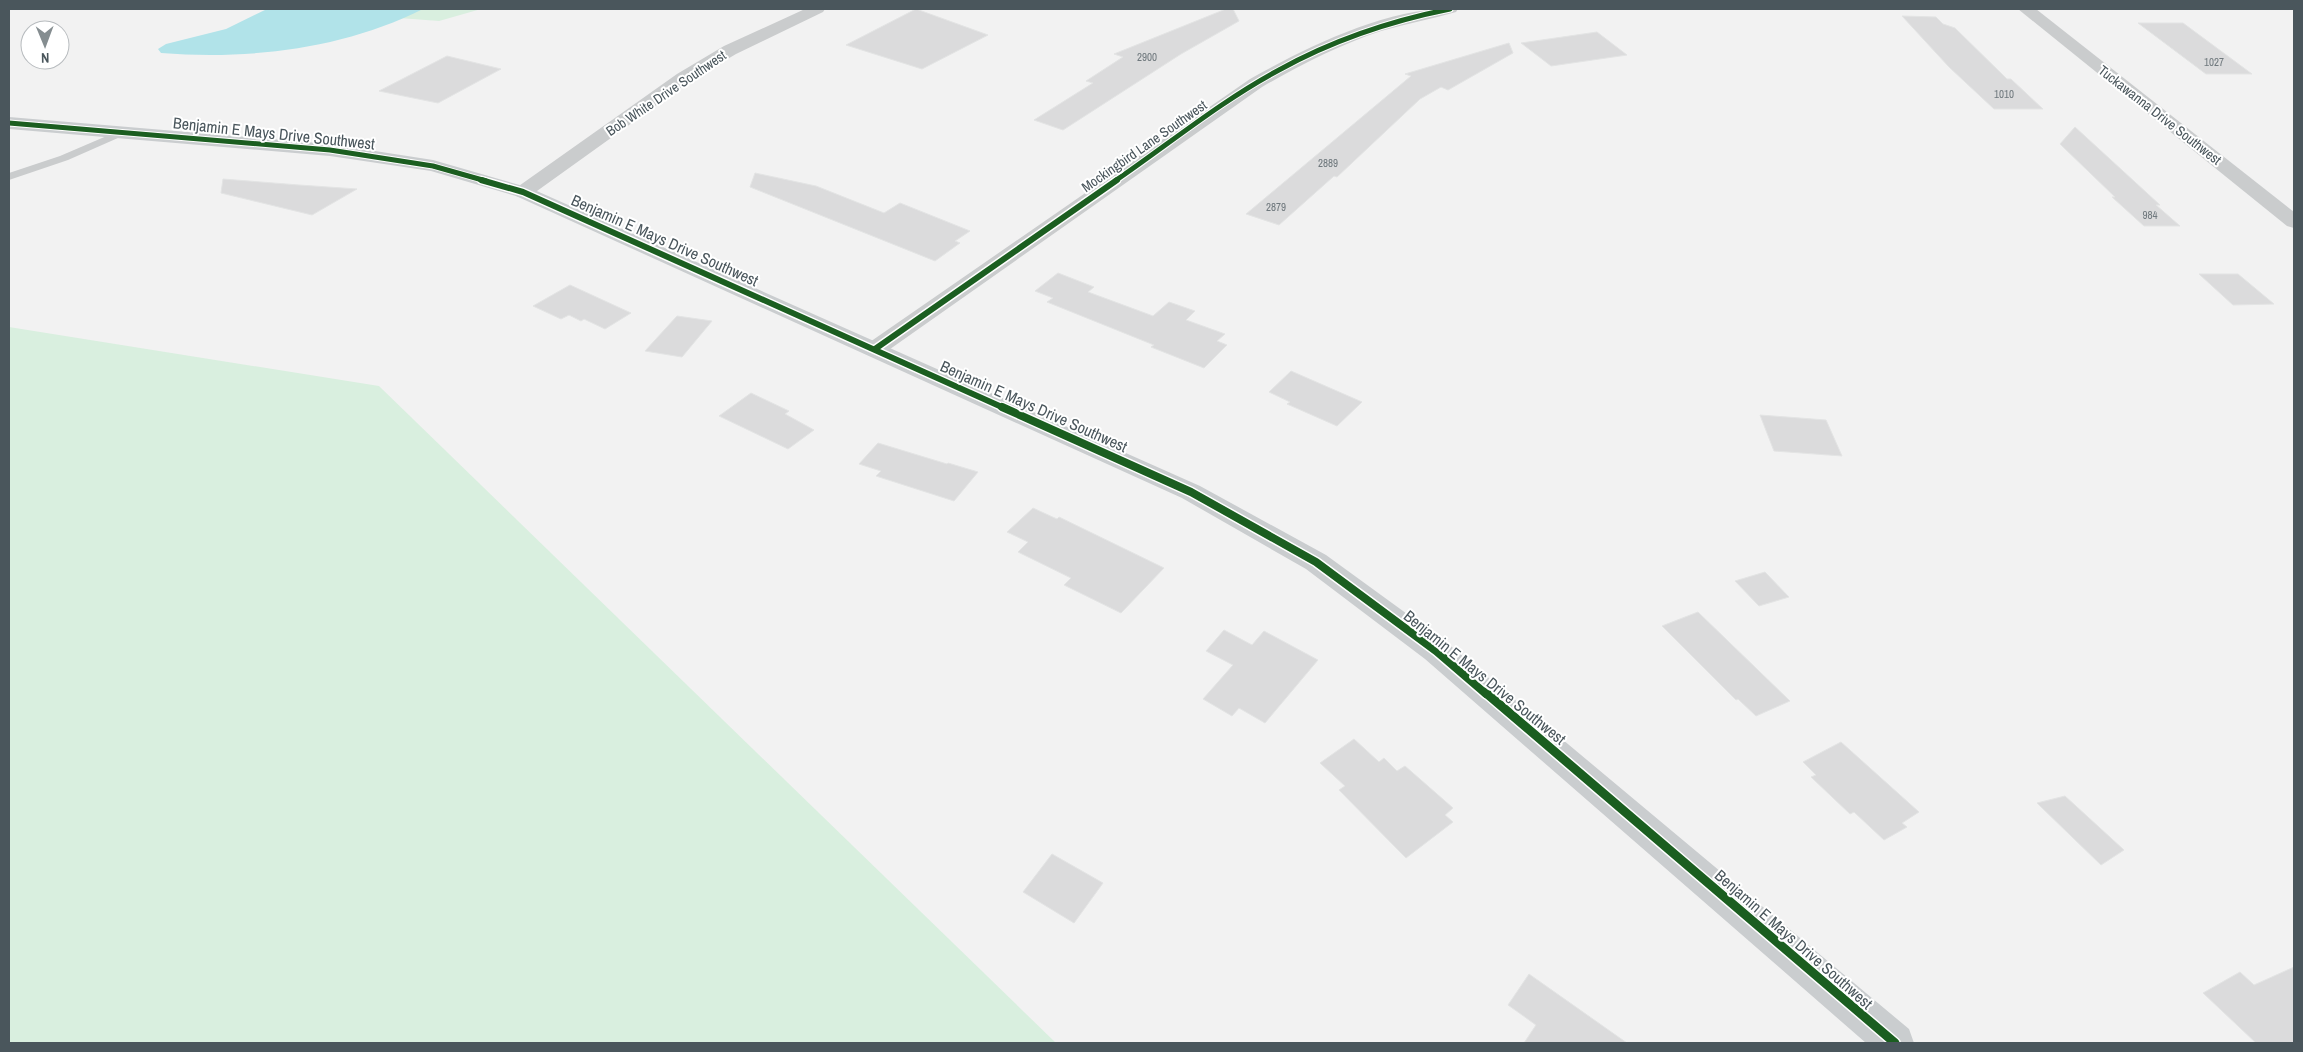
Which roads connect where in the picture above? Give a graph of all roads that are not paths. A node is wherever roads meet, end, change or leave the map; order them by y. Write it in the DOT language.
graph roads {
  1 [pos="817,9"];
  2 [pos="1450,9"];
  3 [pos="2026,9"];
  4 [pos="9,123"];
  5 [pos="123,132"];
  6 [pos="9,177"];
  7 [pos="523,192"];
  8 [pos="2294,222"];
  9 [pos="876,349"];
  10 [pos="1895,1043"];
  1 -- 7 [label="street, Bob White Drive Southwest"];
  2 -- 9 [label="street, Mockingbird Lane Southwest"];
  3 -- 8 [label="street, Tuckawanna Drive Southwest"];
  4 -- 5 [label="street, Benjamin E Mays Drive Southwest"];
  5 -- 6 [label="lane"];
  5 -- 7 [label="street, Benjamin E Mays Drive Southwest"];
  7 -- 9 [label="street, Benjamin E Mays Drive Southwest"];
  9 -- 10 [label="street, Benjamin E Mays Drive Southwest"];
}
